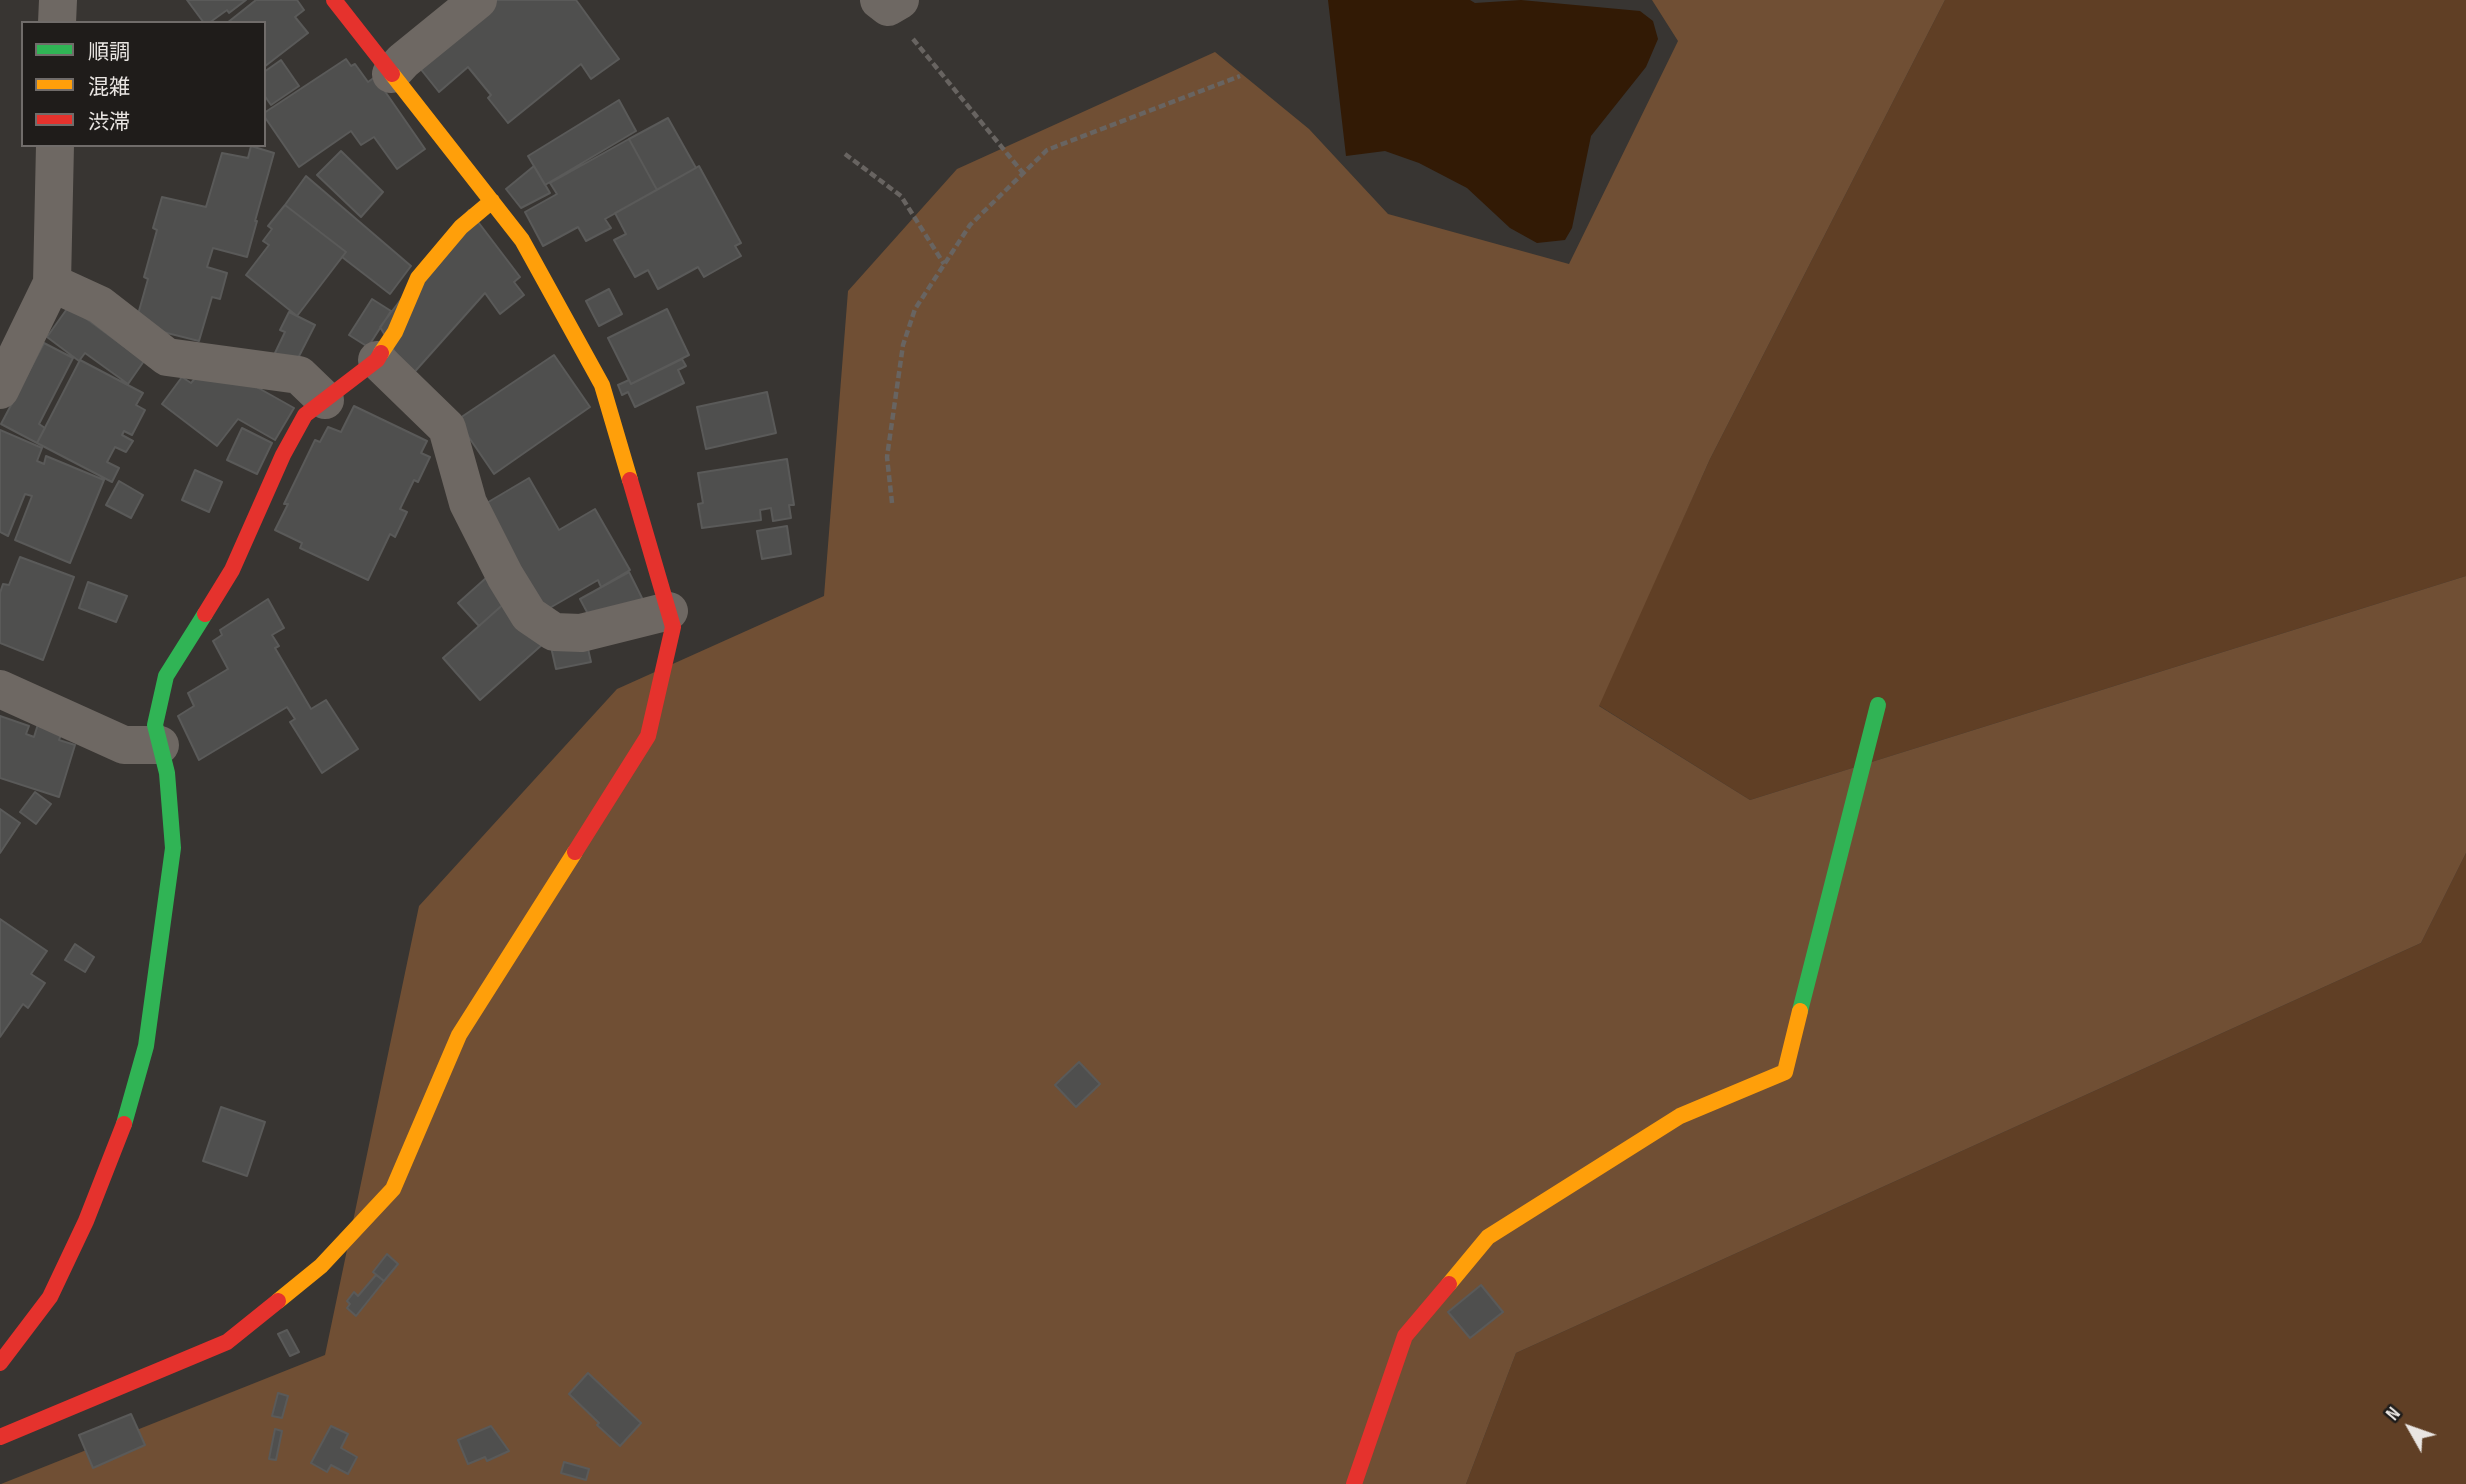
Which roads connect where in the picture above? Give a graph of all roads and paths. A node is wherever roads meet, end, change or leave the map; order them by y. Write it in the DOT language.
graph roads {
  1 [pos="58,0"];
  2 [pos="334,0"];
  3 [pos="478,0"];
  4 [pos="889,3"];
  5 [pos="57,21"];
  6 [pos="391,74"];
  7 [pos="1240,76"];
  8 [pos="55,147"];
  9 [pos="845,154"];
  10 [pos="1023,173"];
  11 [pos="492,201"];
  12 [pos="944,264"];
  13 [pos="52,283"];
  14 [pos="377,360"];
  15 [pos="0,390"];
  16 [pos="325,400"];
  17 [pos="892,503"];
  18 [pos="669,611"];
  19 [pos="0,689"];
  20 [pos="1878,705"];
  21 [pos="160,745"];
  22 [pos="0,1363"];
  23 [pos="0,1437"];
  24 [pos="1354,1484"];
  1 -- 5 [label="street"];
  2 -- 6 [label="street"];
  3 -- 6 [label="street"];
  4 -- 10 [label="path"];
  6 -- 11 [label="street"];
  7 -- 10 [label="path"];
  8 -- 13 [label="street"];
  9 -- 12 [label="path"];
  10 -- 12 [label="path"];
  11 -- 14 [label="street"];
  11 -- 18 [label="street"];
  12 -- 17 [label="path"];
  13 -- 15 [label="street"];
  13 -- 16 [label="street"];
  14 -- 16 [label="street"];
  14 -- 18 [label="street"];
  16 -- 21 [label="street"];
  18 -- 23 [label="street"];
  19 -- 21 [label="street"];
  20 -- 24 [label="street"];
  21 -- 22 [label="street"];
}
